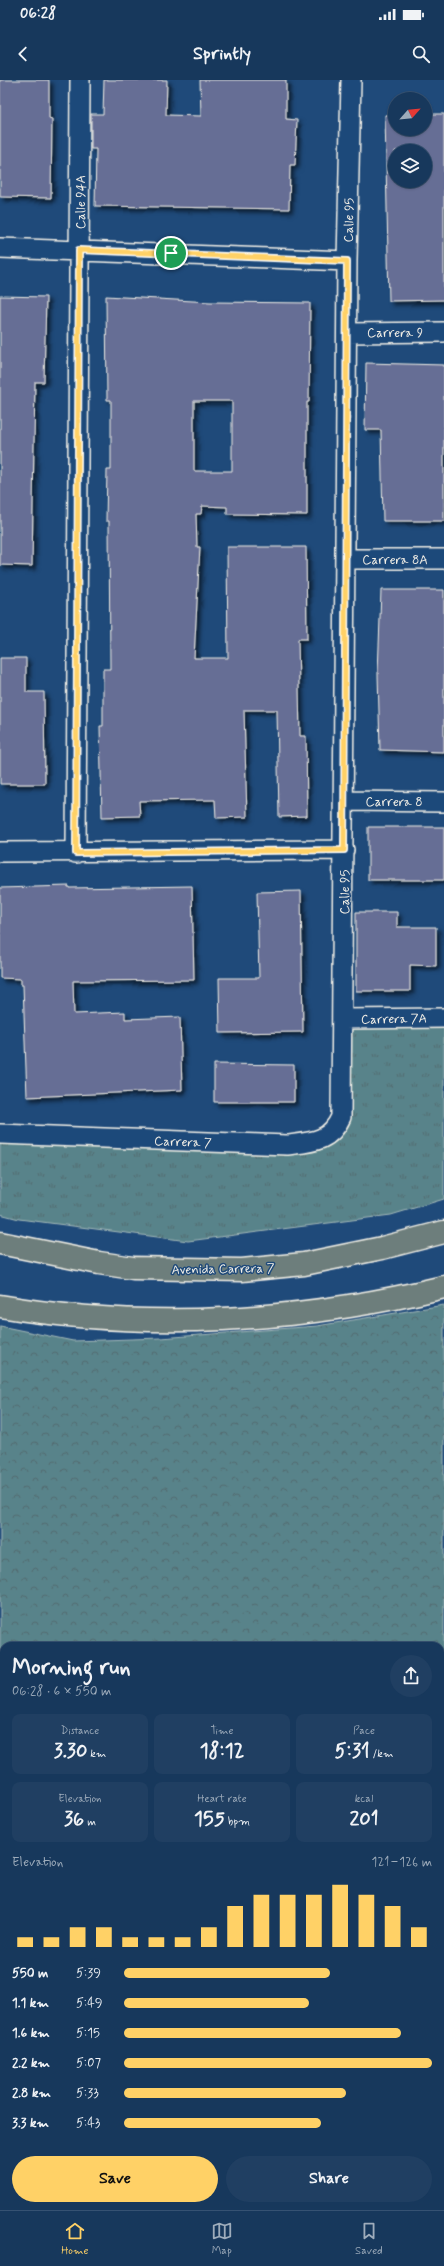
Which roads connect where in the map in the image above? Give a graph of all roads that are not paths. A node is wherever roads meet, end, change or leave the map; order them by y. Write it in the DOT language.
graph roads {
  1 [pos="80,80"];
  2 [pos="351,80"];
  3 [pos="0,248"];
  4 [pos="79,250"];
  5 [pos="347,261"];
  6 [pos="444,332"];
  7 [pos="347,333"];
  8 [pos="346,559"];
  9 [pos="444,559"];
  10 [pos="344,801"];
  11 [pos="444,802"];
  12 [pos="344,850"];
  13 [pos="0,852"];
  14 [pos="76,853"];
  15 [pos="444,1018"];
  16 [pos="343,1019"];
  17 [pos="343,1104"];
  18 [pos="0,1134"];
  19 [pos="444,1232"];
  20 [pos="0,1243"];
  21 [pos="444,1287"];
  22 [pos="0,1306"];
  1 -- 4 [label="street, Calle 94A"];
  2 -- 5 [label="street, Calle 95"];
  3 -- 4 [label="street"];
  4 -- 5 [label="street"];
  4 -- 14 [label="street, Calle 94A"];
  5 -- 7 [label="street, Calle 95"];
  6 -- 7 [label="street, Carrera 9"];
  7 -- 8 [label="street, Calle 95"];
  8 -- 9 [label="street, Carrera 8A"];
  8 -- 10 [label="street, Calle 95"];
  10 -- 11 [label="street, Carrera 8"];
  10 -- 12 [label="street, Calle 95"];
  12 -- 14 [label="street"];
  12 -- 16 [label="street, Calle 95"];
  13 -- 14 [label="street"];
  15 -- 16 [label="street, Carrera 7A"];
  16 -- 17 [label="street, Calle 95"];
  17 -- 18 [label="street, Carrera 7"];
  19 -- 20 [label="main road, Avenida Carrera 7"];
  21 -- 22 [label="main road"];
}
